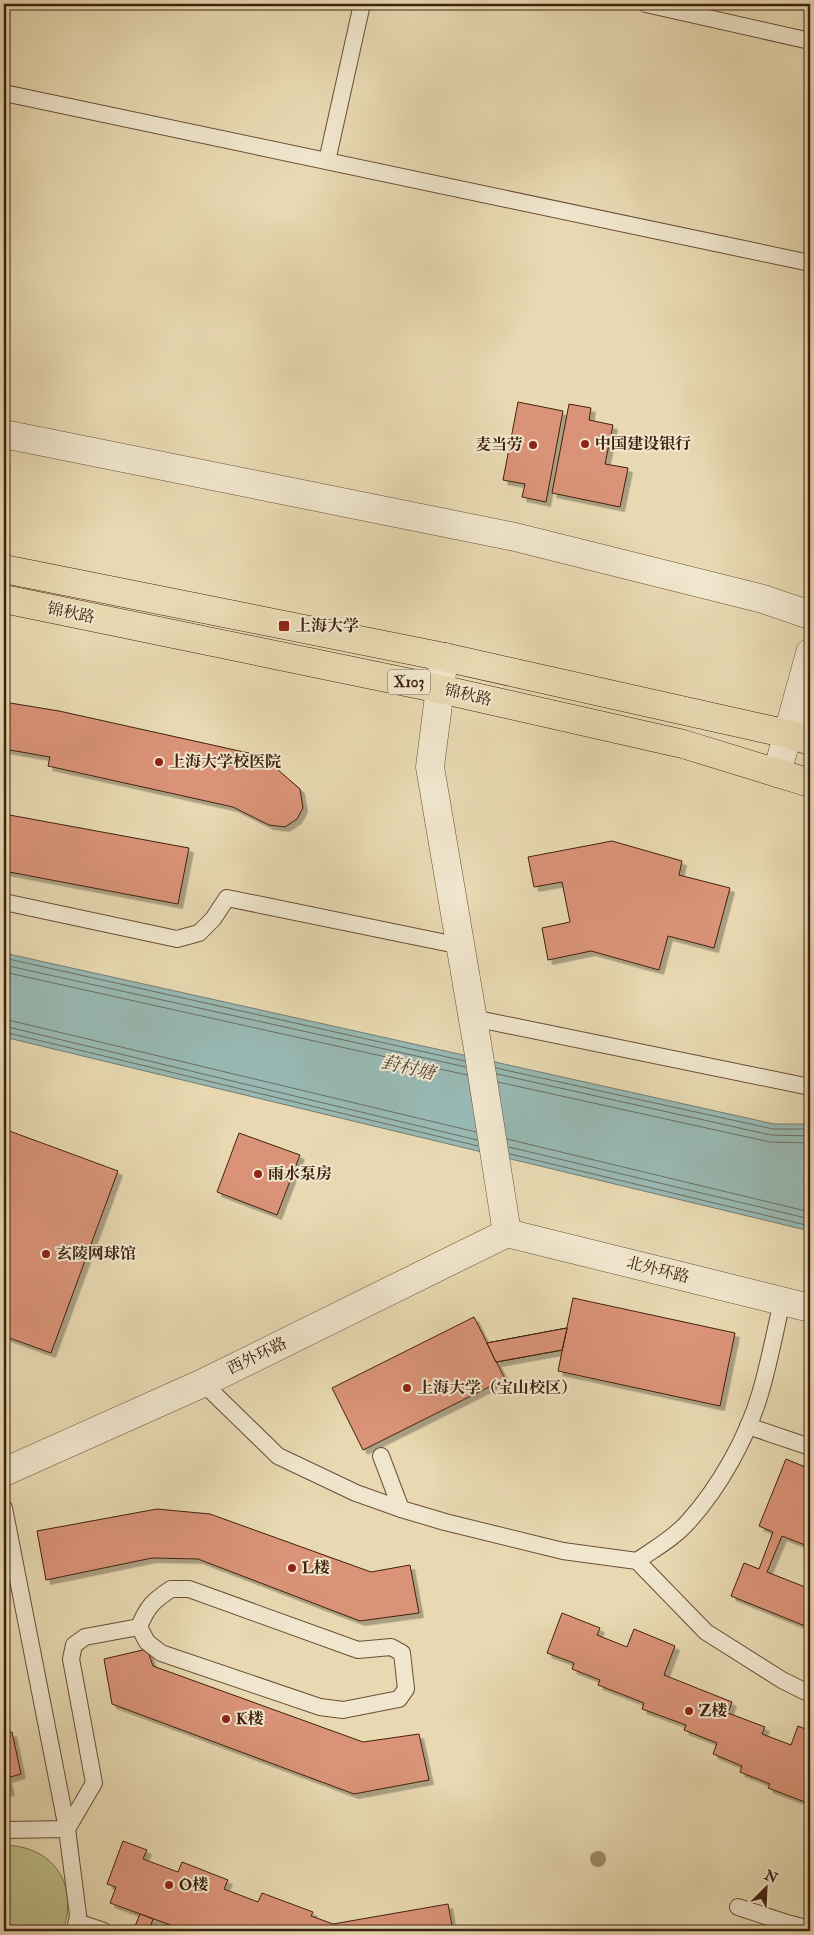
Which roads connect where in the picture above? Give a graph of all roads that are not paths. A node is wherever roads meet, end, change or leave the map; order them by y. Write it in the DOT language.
graph roads {
  1 [pos="362,4"];
  2 [pos="646,4"];
  3 [pos="810,41"];
  4 [pos="4,93"];
  5 [pos="327,161"];
  6 [pos="810,264"];
  7 [pos="4,434"];
  8 [pos="4,569"];
  9 [pos="4,599"];
  10 [pos="810,615"];
  11 [pos="810,653"];
  12 [pos="444,658"];
  13 [pos="440,688"];
  14 [pos="799,738"];
  15 [pos="777,773"];
  16 [pos="810,783"];
  17 [pos="4,902"];
  18 [pos="461,946"];
  19 [pos="473,1018"];
  20 [pos="810,1087"];
  21 [pos="507,1233"];
  22 [pos="782,1301"];
  23 [pos="810,1308"];
  24 [pos="203,1383"];
  25 [pos="748,1426"];
  26 [pos="810,1447"];
  27 [pos="381,1456"];
  28 [pos="4,1472"];
  29 [pos="4,1508"];
  30 [pos="401,1509"];
  31 [pos="637,1561"];
  32 [pos="139,1628"];
  33 [pos="810,1694"];
  34 [pos="68,1829"];
  35 [pos="4,1830"];
  36 [pos="738,1906"];
  37 [pos="76,1926"];
  38 [pos="810,1929"];
  39 [pos="104,1931"];
  1 -- 5 [label="lane"];
  2 -- 3 [label="lane"];
  4 -- 5 [label="lane"];
  5 -- 6 [label="lane"];
  7 -- 10 [label="street"];
  8 -- 12 [label="main road, 锦秋路 / X103"];
  9 -- 13 [label="main road, 锦秋路 / X103"];
  11 -- 14 [label="street"];
  12 -- 13 [label="street"];
  12 -- 14 [label="main road, 锦秋路 / X103"];
  13 -- 15 [label="main road, 锦秋路 / X103"];
  13 -- 18 [label="street"];
  14 -- 15 [label="street"];
  15 -- 16 [label="main road, 锦秋路 / X103"];
  17 -- 18 [label="lane"];
  18 -- 19 [label="street"];
  19 -- 20 [label="lane"];
  19 -- 21 [label="street"];
  21 -- 22 [label="street, 北外环路"];
  21 -- 24 [label="street, 西外环路"];
  22 -- 23 [label="street, 北外环路"];
  22 -- 25 [label="lane"];
  24 -- 28 [label="street, 西外环路"];
  24 -- 30 [label="lane"];
  25 -- 26 [label="lane"];
  25 -- 31 [label="lane"];
  27 -- 30 [label="lane"];
  29 -- 34 [label="lane"];
  30 -- 31 [label="lane"];
  31 -- 33 [label="lane"];
  32 -- 32 [label="lane"];
  32 -- 34 [label="lane"];
  34 -- 35 [label="lane"];
  34 -- 37 [label="lane"];
  36 -- 38 [label="lane"];
  37 -- 39 [label="lane"];
}
